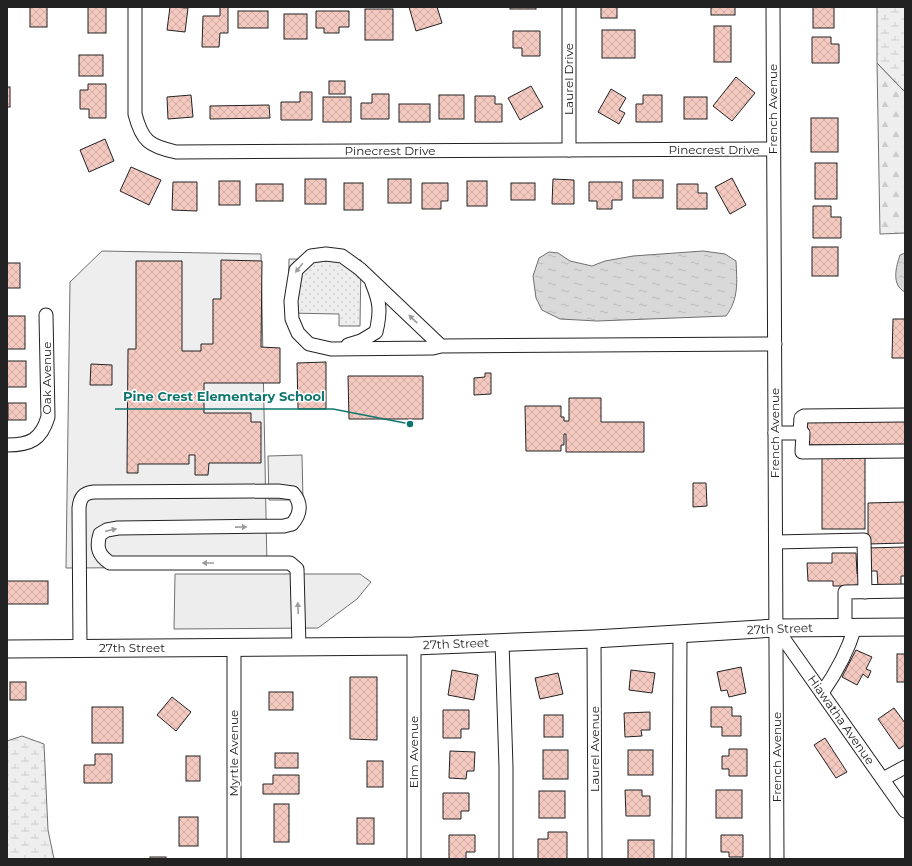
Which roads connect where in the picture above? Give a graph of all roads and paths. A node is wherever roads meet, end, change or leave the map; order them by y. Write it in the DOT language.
graph roads {
  1 [pos="134,7"];
  2 [pos="569,7"];
  3 [pos="773,7"];
  4 [pos="773,149"];
  5 [pos="569,150"];
  6 [pos="370,279"];
  7 [pos="46,315"];
  8 [pos="775,344"];
  9 [pos="442,346"];
  10 [pos="330,349"];
  11 [pos="905,415"];
  12 [pos="775,433"];
  13 [pos="800,433"];
  14 [pos="7,445"];
  15 [pos="905,451"];
  16 [pos="776,542"];
  17 [pos="905,591"];
  18 [pos="865,592"];
  19 [pos="905,627"];
  20 [pos="776,628"];
  21 [pos="850,628"];
  22 [pos="680,634"];
  23 [pos="594,639"];
  24 [pos="502,642"];
  25 [pos="414,646"];
  26 [pos="234,647"];
  27 [pos="299,647"];
  28 [pos="80,648"];
  29 [pos="7,649"];
  30 [pos="822,693"];
  31 [pos="904,770"];
  32 [pos="883,779"];
  33 [pos="904,808"];
  34 [pos="234,859"];
  35 [pos="414,859"];
  36 [pos="506,859"];
  37 [pos="595,859"];
  38 [pos="680,859"];
  39 [pos="777,859"];
  1 -- 5 [label="street, Pinecrest Drive"];
  2 -- 5 [label="street, Laurel Drive"];
  3 -- 4 [label="street, French Avenue"];
  4 -- 5 [label="street, Pinecrest Drive"];
  4 -- 8 [label="street, French Avenue"];
  9 -- 6 [label="street, one-way"];
  6 -- 10 [label="street"];
  6 -- 10 [label="street, one-way"];
  7 -- 14 [label="street, Oak Avenue"];
  8 -- 9 [label="street"];
  8 -- 12 [label="street, French Avenue"];
  9 -- 10 [label="street"];
  11 -- 13 [label="street"];
  12 -- 13 [label="street"];
  12 -- 16 [label="street, French Avenue"];
  13 -- 15 [label="street"];
  16 -- 18 [label="street"];
  16 -- 20 [label="street, French Avenue"];
  17 -- 18 [label="street"];
  18 -- 21 [label="street"];
  19 -- 21 [label="main road, 27th Street"];
  20 -- 21 [label="main road, 27th Street"];
  20 -- 22 [label="main road, 27th Street"];
  20 -- 30 [label="street, Hiawatha Avenue"];
  20 -- 39 [label="street, French Avenue"];
  21 -- 30 [label="street"];
  22 -- 23 [label="main road, 27th Street"];
  22 -- 38 [label="street"];
  23 -- 24 [label="main road, 27th Street"];
  23 -- 37 [label="street, Laurel Avenue"];
  24 -- 25 [label="main road, 27th Street"];
  24 -- 36 [label="street"];
  25 -- 27 [label="main road, 27th Street"];
  25 -- 35 [label="street, Elm Avenue"];
  26 -- 27 [label="main road, 27th Street"];
  26 -- 28 [label="main road, 27th Street"];
  26 -- 34 [label="street, Myrtle Avenue"];
  27 -- 28 [label="street, one-way"];
  28 -- 29 [label="main road, 27th Street"];
  30 -- 32 [label="street, Hiawatha Avenue"];
  31 -- 32 [label="street"];
  32 -- 33 [label="street, Hiawatha Avenue"];
}
